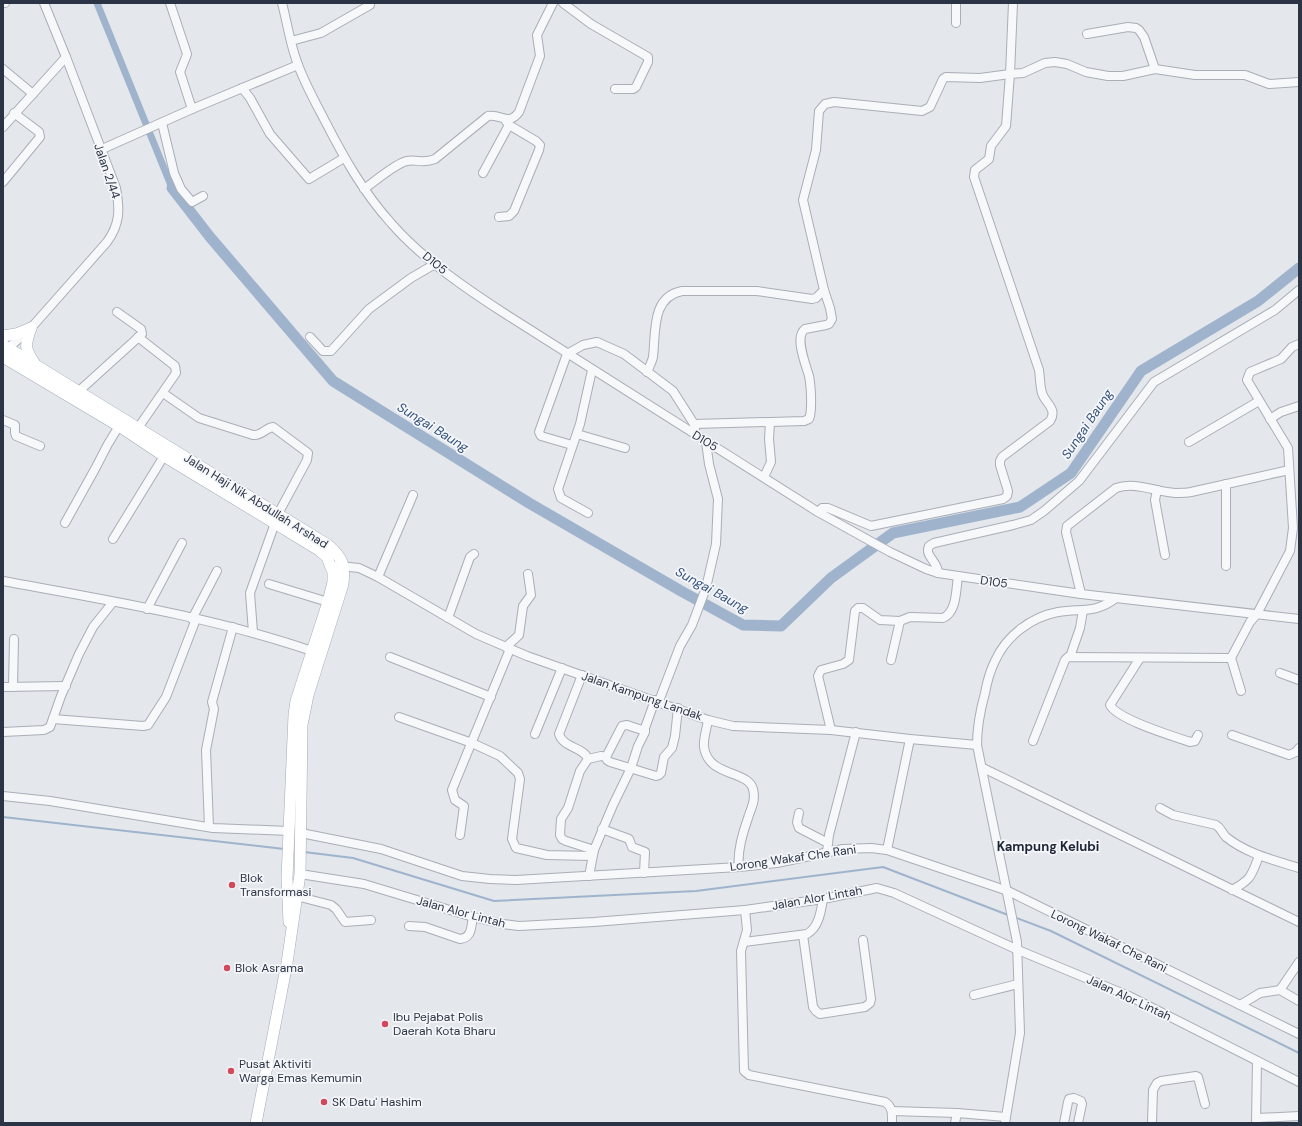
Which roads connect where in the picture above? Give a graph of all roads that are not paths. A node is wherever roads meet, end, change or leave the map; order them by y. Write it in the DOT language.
graph roads {
  1 [pos="44,3"];
  2 [pos="170,3"];
  3 [pos="282,3"];
  4 [pos="370,3"];
  5 [pos="553,3"];
  6 [pos="563,3"];
  7 [pos="956,3"];
  8 [pos="1013,3"];
  9 [pos="956,23"];
  10 [pos="1087,34"];
  11 [pos="291,41"];
  12 [pos="66,57"];
  13 [pos="298,65"];
  14 [pos="1155,69"];
  15 [pos="3,70"];
  16 [pos="1010,74"];
  17 [pos="1299,82"];
  18 [pos="242,88"];
  19 [pos="615,89"];
  20 [pos="32,94"];
  21 [pos="192,109"];
  22 [pos="14,113"];
  23 [pos="507,122"];
  24 [pos="162,123"];
  25 [pos="3,127"];
  26 [pos="100,150"];
  27 [pos="344,158"];
  28 [pos="483,173"];
  29 [pos="3,182"];
  30 [pos="364,189"];
  31 [pos="203,196"];
  32 [pos="499,217"];
  33 [pos="435,264"];
  34 [pos="824,290"];
  35 [pos="1299,290"];
  36 [pos="117,312"];
  37 [pos="31,328"];
  38 [pos="3,336"];
  39 [pos="138,337"];
  40 [pos="310,337"];
  41 [pos="1299,344"];
  42 [pos="4,351"];
  43 [pos="567,354"];
  44 [pos="3,365"];
  45 [pos="592,370"];
  46 [pos="35,371"];
  47 [pos="647,372"];
  48 [pos="79,391"];
  49 [pos="163,393"];
  50 [pos="1260,401"];
  51 [pos="1299,406"];
  52 [pos="1270,419"];
  53 [pos="3,420"];
  54 [pos="770,422"];
  55 [pos="694,424"];
  56 [pos="120,426"];
  57 [pos="138,428"];
  58 [pos="577,434"];
  59 [pos="696,436"];
  60 [pos="706,442"];
  61 [pos="1189,442"];
  62 [pos="572,445"];
  63 [pos="40,446"];
  64 [pos="625,448"];
  65 [pos="164,456"];
  66 [pos="1289,470"];
  67 [pos="764,477"];
  68 [pos="1226,484"];
  69 [pos="1157,490"];
  70 [pos="413,494"];
  71 [pos="818,512"];
  72 [pos="588,513"];
  73 [pos="277,519"];
  74 [pos="65,523"];
  75 [pos="114,539"];
  76 [pos="182,543"];
  77 [pos="1290,551"];
  78 [pos="1299,553"];
  79 [pos="474,554"];
  80 [pos="1165,555"];
  81 [pos="330,565"];
  82 [pos="344,566"];
  83 [pos="1226,566"];
  84 [pos="217,571"];
  85 [pos="938,573"];
  86 [pos="528,574"];
  87 [pos="958,576"];
  88 [pos="378,577"];
  89 [pos="3,581"];
  90 [pos="269,584"];
  91 [pos="1081,594"];
  92 [pos="1116,598"];
  93 [pos="113,602"];
  94 [pos="328,602"];
  95 [pos="147,609"];
  96 [pos="1083,610"];
  97 [pos="1257,614"];
  98 [pos="448,618"];
  99 [pos="194,619"];
  100 [pos="1299,619"];
  101 [pos="900,621"];
  102 [pos="233,627"];
  103 [pos="253,632"];
  104 [pos="14,639"];
  105 [pos="508,648"];
  106 [pos="312,651"];
  107 [pos="390,657"];
  108 [pos="1070,657"];
  109 [pos="1140,658"];
  110 [pos="1231,658"];
  111 [pos="891,660"];
  112 [pos="562,668"];
  113 [pos="1280,673"];
  114 [pos="582,675"];
  115 [pos="1299,680"];
  116 [pos="66,686"];
  117 [pos="3,687"];
  118 [pos="13,687"];
  119 [pos="1241,690"];
  120 [pos="491,697"];
  121 [pos="657,701"];
  122 [pos="678,708"];
  123 [pos="399,718"];
  124 [pos="53,719"];
  125 [pos="708,720"];
  126 [pos="645,728"];
  127 [pos="831,730"];
  128 [pos="3,732"];
  129 [pos="856,732"];
  130 [pos="535,734"];
  131 [pos="1198,735"];
  132 [pos="1232,735"];
  133 [pos="910,739"];
  134 [pos="1033,741"];
  135 [pos="472,743"];
  136 [pos="978,744"];
  137 [pos="1299,748"];
  138 [pos="606,757"];
  139 [pos="588,759"];
  140 [pos="631,768"];
  141 [pos="983,768"];
  142 [pos="3,796"];
  143 [pos="1160,808"];
  144 [pos="799,813"];
  145 [pos="209,827"];
  146 [pos="602,829"];
  147 [pos="289,831"];
  148 [pos="301,832"];
  149 [pos="460,835"];
  150 [pos="828,843"];
  151 [pos="887,850"];
  152 [pos="827,852"];
  153 [pos="593,853"];
  154 [pos="1259,856"];
  155 [pos="739,867"];
  156 [pos="1299,868"];
  157 [pos="300,872"];
  158 [pos="644,873"];
  159 [pos="589,876"];
  160 [pos="1232,890"];
  161 [pos="1008,891"];
  162 [pos="296,896"];
  163 [pos="823,899"];
  164 [pos="745,910"];
  165 [pos="473,917"];
  166 [pos="371,920"];
  167 [pos="1299,922"];
  168 [pos="409,926"];
  169 [pos="803,935"];
  170 [pos="290,937"];
  171 [pos="863,940"];
  172 [pos="744,942"];
  173 [pos="1018,946"];
  174 [pos="1299,962"];
  175 [pos="1018,984"];
  176 [pos="1280,990"];
  177 [pos="974,995"];
  178 [pos="1299,1001"];
  179 [pos="1240,1005"];
  180 [pos="1299,1034"];
  181 [pos="1257,1061"];
  182 [pos="1299,1082"];
  183 [pos="1205,1104"];
  184 [pos="892,1112"];
  185 [pos="957,1113"];
  186 [pos="1299,1116"];
  187 [pos="1006,1120"];
  188 [pos="1257,1120"];
  189 [pos="256,1123"];
  190 [pos="892,1123"];
  191 [pos="955,1123"];
  192 [pos="1064,1123"];
  193 [pos="1078,1123"];
  194 [pos="1152,1123"];
  1 -- 12 [label="street, Jalan 2/44"];
  2 -- 21 [label="street"];
  3 -- 11 [label="street, D105"];
  4 -- 11 [label="street"];
  5 -- 23 [label="street"];
  6 -- 19 [label="street"];
  7 -- 9 [label="street"];
  8 -- 16 [label="street"];
  10 -- 14 [label="street"];
  11 -- 13 [label="street, D105"];
  12 -- 20 [label="street"];
  12 -- 26 [label="street, Jalan 2/44"];
  13 -- 18 [label="street"];
  13 -- 27 [label="street, D105"];
  14 -- 16 [label="street"];
  14 -- 17 [label="street"];
  15 -- 20 [label="street"];
  16 -- 34 [label="street"];
  16 -- 71 [label="street"];
  18 -- 21 [label="street"];
  18 -- 27 [label="street"];
  20 -- 22 [label="street"];
  21 -- 24 [label="street"];
  22 -- 25 [label="street"];
  22 -- 29 [label="street"];
  23 -- 28 [label="street"];
  23 -- 30 [label="street"];
  23 -- 32 [label="street"];
  24 -- 26 [label="street"];
  24 -- 31 [label="street"];
  26 -- 37 [label="street, Jalan 2/44"];
  27 -- 30 [label="street, D105"];
  30 -- 33 [label="street, D105"];
  33 -- 40 [label="street"];
  33 -- 43 [label="street, D105"];
  34 -- 47 [label="street"];
  34 -- 54 [label="street"];
  35 -- 85 [label="street"];
  36 -- 39 [label="street"];
  37 -- 38 [label="main road"];
  37 -- 42 [label="street, Jalan 2/44"];
  37 -- 46 [label="main road"];
  39 -- 48 [label="street"];
  39 -- 49 [label="street"];
  41 -- 50 [label="street"];
  42 -- 46 [label="main road, Jalan Haji Nik Abdullah Arshad"];
  43 -- 45 [label="street, D105"];
  43 -- 47 [label="street"];
  43 -- 62 [label="street"];
  44 -- 46 [label="main road"];
  45 -- 58 [label="street"];
  45 -- 59 [label="street, D105"];
  46 -- 48 [label="main road, Jalan Haji Nik Abdullah Arshad"];
  46 -- 56 [label="main road, Jalan Haji Nik Abdullah Arshad"];
  47 -- 55 [label="street"];
  48 -- 57 [label="main road, Jalan Haji Nik Abdullah Arshad"];
  49 -- 57 [label="street"];
  49 -- 73 [label="street"];
  50 -- 52 [label="street"];
  50 -- 61 [label="street"];
  51 -- 52 [label="street"];
  52 -- 66 [label="street"];
  53 -- 63 [label="street"];
  54 -- 55 [label="street"];
  54 -- 67 [label="street"];
  55 -- 59 [label="street"];
  56 -- 65 [label="main road, Jalan Haji Nik Abdullah Arshad"];
  56 -- 74 [label="street"];
  57 -- 73 [label="main road, Jalan Haji Nik Abdullah Arshad"];
  58 -- 62 [label="street"];
  58 -- 64 [label="street"];
  59 -- 60 [label="street, D105"];
  60 -- 67 [label="street, D105"];
  60 -- 121 [label="street"];
  62 -- 72 [label="street"];
  65 -- 73 [label="main road, Jalan Haji Nik Abdullah Arshad"];
  65 -- 75 [label="street"];
  66 -- 68 [label="street"];
  66 -- 77 [label="street"];
  67 -- 71 [label="street, D105"];
  68 -- 69 [label="street"];
  68 -- 83 [label="street"];
  69 -- 80 [label="street"];
  69 -- 91 [label="street"];
  70 -- 88 [label="street"];
  71 -- 85 [label="street, D105"];
  73 -- 81 [label="main road, Jalan Haji Nik Abdullah Arshad"];
  73 -- 82 [label="main road, Jalan Haji Nik Abdullah Arshad"];
  73 -- 103 [label="street"];
  76 -- 95 [label="street"];
  77 -- 78 [label="street"];
  77 -- 97 [label="street"];
  79 -- 98 [label="street"];
  81 -- 82 [label="street, Jalan Kampung Landak"];
  81 -- 94 [label="main road, Jalan Haji Nik Abdullah Arshad"];
  82 -- 88 [label="street, Jalan Kampung Landak"];
  82 -- 148 [label="main road, Jalan Haji Nik Abdullah Arshad"];
  84 -- 99 [label="street"];
  85 -- 87 [label="street, D105"];
  86 -- 105 [label="street"];
  87 -- 91 [label="street, D105"];
  87 -- 101 [label="street"];
  88 -- 98 [label="street, Jalan Kampung Landak"];
  89 -- 93 [label="street"];
  90 -- 94 [label="street"];
  91 -- 92 [label="street, D105"];
  92 -- 96 [label="street"];
  92 -- 97 [label="street, D105"];
  93 -- 95 [label="street"];
  93 -- 116 [label="street"];
  94 -- 106 [label="main road, Jalan Haji Nik Abdullah Arshad"];
  95 -- 99 [label="street"];
  96 -- 108 [label="street"];
  96 -- 136 [label="street"];
  97 -- 100 [label="street, D105"];
  97 -- 110 [label="street"];
  98 -- 105 [label="street, Jalan Kampung Landak"];
  99 -- 102 [label="street"];
  99 -- 124 [label="street"];
  101 -- 111 [label="street"];
  101 -- 127 [label="street"];
  102 -- 103 [label="street"];
  102 -- 145 [label="street"];
  103 -- 106 [label="street"];
  104 -- 118 [label="street"];
  105 -- 112 [label="street, Jalan Kampung Landak"];
  105 -- 120 [label="street"];
  106 -- 147 [label="main road, Jalan Haji Nik Abdullah Arshad"];
  107 -- 120 [label="street"];
  108 -- 109 [label="street"];
  108 -- 134 [label="street"];
  109 -- 110 [label="street"];
  109 -- 131 [label="street"];
  110 -- 119 [label="street"];
  112 -- 114 [label="street, Jalan Kampung Landak"];
  112 -- 130 [label="street"];
  113 -- 115 [label="street"];
  114 -- 121 [label="street, Jalan Kampung Landak"];
  114 -- 139 [label="street"];
  116 -- 118 [label="street"];
  116 -- 124 [label="street"];
  117 -- 118 [label="street"];
  120 -- 135 [label="street"];
  121 -- 122 [label="street, Jalan Kampung Landak"];
  121 -- 126 [label="street"];
  122 -- 125 [label="street, Jalan Kampung Landak"];
  122 -- 140 [label="street"];
  123 -- 135 [label="street"];
  124 -- 128 [label="street"];
  125 -- 127 [label="street, Jalan Kampung Landak"];
  125 -- 155 [label="street"];
  126 -- 138 [label="street"];
  126 -- 140 [label="street"];
  127 -- 129 [label="street, Jalan Kampung Landak"];
  129 -- 133 [label="street, Jalan Kampung Landak"];
  129 -- 150 [label="street"];
  132 -- 137 [label="street"];
  133 -- 136 [label="street, Jalan Kampung Landak"];
  133 -- 151 [label="street"];
  135 -- 149 [label="street"];
  135 -- 153 [label="street"];
  136 -- 141 [label="street"];
  138 -- 139 [label="street"];
  138 -- 140 [label="street"];
  139 -- 153 [label="street"];
  140 -- 146 [label="street"];
  141 -- 160 [label="street"];
  141 -- 161 [label="street"];
  142 -- 145 [label="street"];
  143 -- 154 [label="street"];
  144 -- 150 [label="street"];
  145 -- 147 [label="street"];
  146 -- 153 [label="street"];
  146 -- 158 [label="street"];
  147 -- 170 [label="main road, Jalan Haji Nik Abdullah Arshad"];
  148 -- 157 [label="main road, Jalan Haji Nik Abdullah Arshad"];
  148 -- 159 [label="street, Lorong Wakaf Che Rani"];
  150 -- 152 [label="street"];
  151 -- 152 [label="street, Lorong Wakaf Che Rani"];
  151 -- 161 [label="street, Lorong Wakaf Che Rani"];
  152 -- 155 [label="street, Lorong Wakaf Che Rani"];
  153 -- 159 [label="street"];
  154 -- 156 [label="street"];
  154 -- 160 [label="street"];
  155 -- 158 [label="street, Lorong Wakaf Che Rani"];
  157 -- 162 [label="main road, Jalan Haji Nik Abdullah Arshad"];
  157 -- 165 [label="street, Jalan Alor Lintah"];
  158 -- 159 [label="street, Lorong Wakaf Che Rani"];
  160 -- 167 [label="street"];
  161 -- 173 [label="street"];
  161 -- 179 [label="street, Lorong Wakaf Che Rani"];
  162 -- 166 [label="street"];
  162 -- 170 [label="main road, Jalan Haji Nik Abdullah Arshad"];
  163 -- 164 [label="street, Jalan Alor Lintah"];
  163 -- 169 [label="street"];
  163 -- 173 [label="street, Jalan Alor Lintah"];
  164 -- 165 [label="street, Jalan Alor Lintah"];
  164 -- 172 [label="street"];
  165 -- 168 [label="street"];
  169 -- 171 [label="street"];
  169 -- 172 [label="street"];
  170 -- 189 [label="main road, Jalan Haji Nik Abdullah Arshad"];
  172 -- 184 [label="street"];
  173 -- 175 [label="street"];
  173 -- 181 [label="street, Jalan Alor Lintah"];
  174 -- 176 [label="street"];
  175 -- 177 [label="street"];
  175 -- 187 [label="street"];
  176 -- 178 [label="street"];
  176 -- 179 [label="street"];
  179 -- 180 [label="street, Lorong Wakaf Che Rani"];
  181 -- 182 [label="street, Jalan Alor Lintah"];
  181 -- 188 [label="street"];
  183 -- 194 [label="street"];
  184 -- 185 [label="street"];
  184 -- 190 [label="street"];
  185 -- 187 [label="street"];
  185 -- 191 [label="street"];
  186 -- 188 [label="street"];
  192 -- 193 [label="street"];
}
